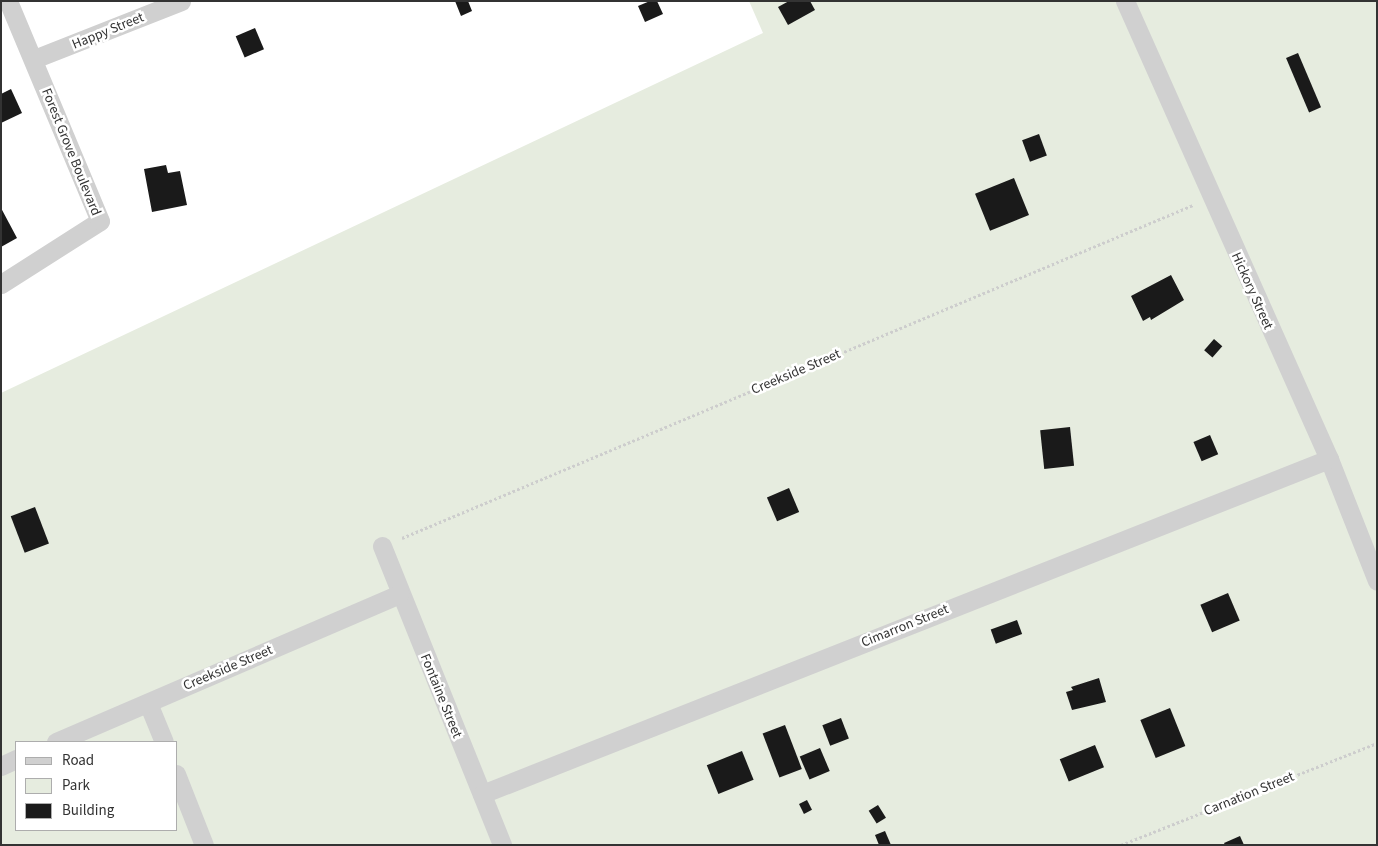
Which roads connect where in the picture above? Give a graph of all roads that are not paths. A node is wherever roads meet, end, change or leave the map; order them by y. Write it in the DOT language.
graph roads {
  1 [pos="8,1"];
  2 [pos="181,1"];
  3 [pos="1125,1"];
  4 [pos="34,59"];
  5 [pos="1,284"];
  6 [pos="1328,459"];
  7 [pos="382,546"];
  8 [pos="1377,581"];
  9 [pos="400,594"];
  10 [pos="148,703"];
  11 [pos="58,741"];
  12 [pos="164,741"];
  13 [pos="15,759"];
  14 [pos="1,766"];
  15 [pos="178,779"];
  16 [pos="482,794"];
  17 [pos="204,845"];
  18 [pos="502,845"];
  1 -- 4 [label="street"];
  2 -- 4 [label="street, Happy Street"];
  3 -- 6 [label="street, Hickory Street"];
  4 -- 5 [label="street, Forest Grove Boulevard"];
  6 -- 8 [label="street, Hickory Street"];
  6 -- 16 [label="street, Cimarron Street"];
  7 -- 9 [label="street, Fontaine Street"];
  9 -- 10 [label="street, Creekside Street"];
  9 -- 16 [label="street, Fontaine Street"];
  10 -- 11 [label="street, Creekside Street"];
  10 -- 12 [label="street"];
  13 -- 14 [label="street"];
  15 -- 17 [label="street"];
  16 -- 18 [label="street, Fontaine Street"];
}
